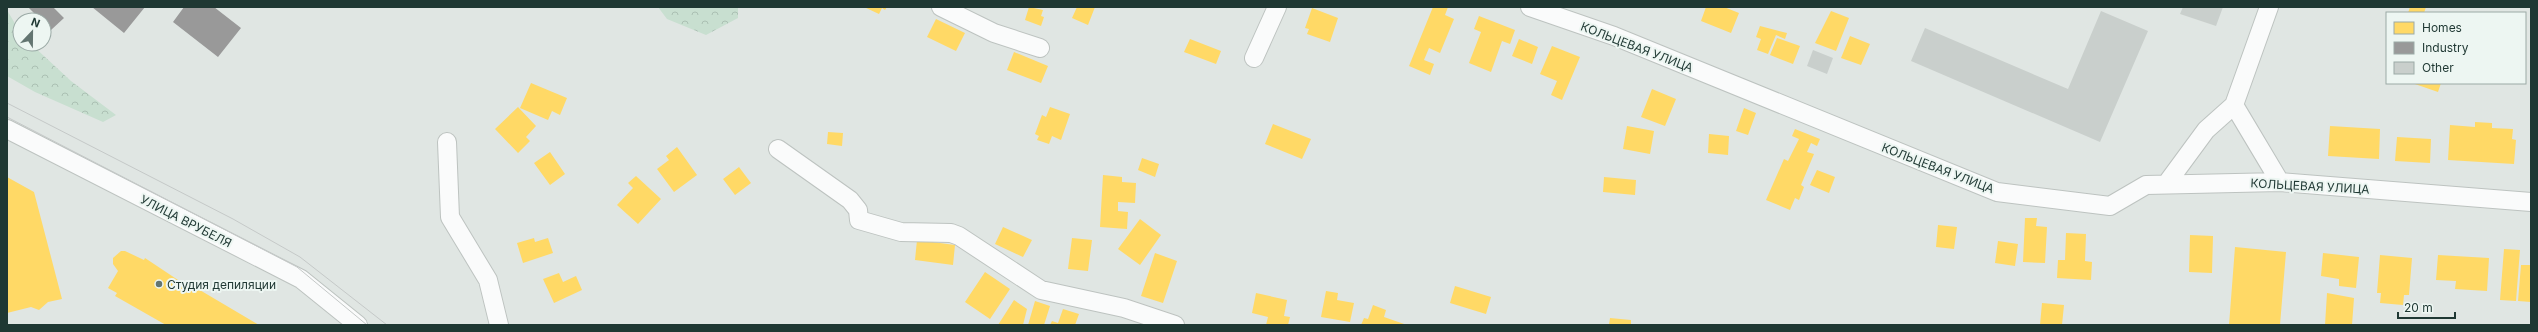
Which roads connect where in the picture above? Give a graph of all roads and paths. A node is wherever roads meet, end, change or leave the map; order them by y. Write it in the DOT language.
graph roads {
  1 [pos="941,7"];
  2 [pos="1277,7"];
  3 [pos="1530,7"];
  4 [pos="2269,7"];
  5 [pos="1040,48"];
  6 [pos="1254,58"];
  7 [pos="2234,105"];
  8 [pos="7,129"];
  9 [pos="447,142"];
  10 [pos="778,149"];
  11 [pos="2280,182"];
  12 [pos="2166,183"];
  13 [pos="2531,202"];
  14 [pos="358,325"];
  15 [pos="499,325"];
  16 [pos="1175,325"];
  1 -- 5 [label="street"];
  2 -- 6 [label="street"];
  3 -- 12 [label="street, КОЛЬЦЕВАЯ УЛИЦА"];
  4 -- 7 [label="street"];
  7 -- 11 [label="street"];
  7 -- 12 [label="street"];
  8 -- 14 [label="street, УЛИЦА ВРУБЕЛЯ"];
  9 -- 15 [label="street"];
  10 -- 16 [label="street"];
  11 -- 12 [label="street, КОЛЬЦЕВАЯ УЛИЦА"];
  11 -- 13 [label="street, КОЛЬЦЕВАЯ УЛИЦА"];
}
